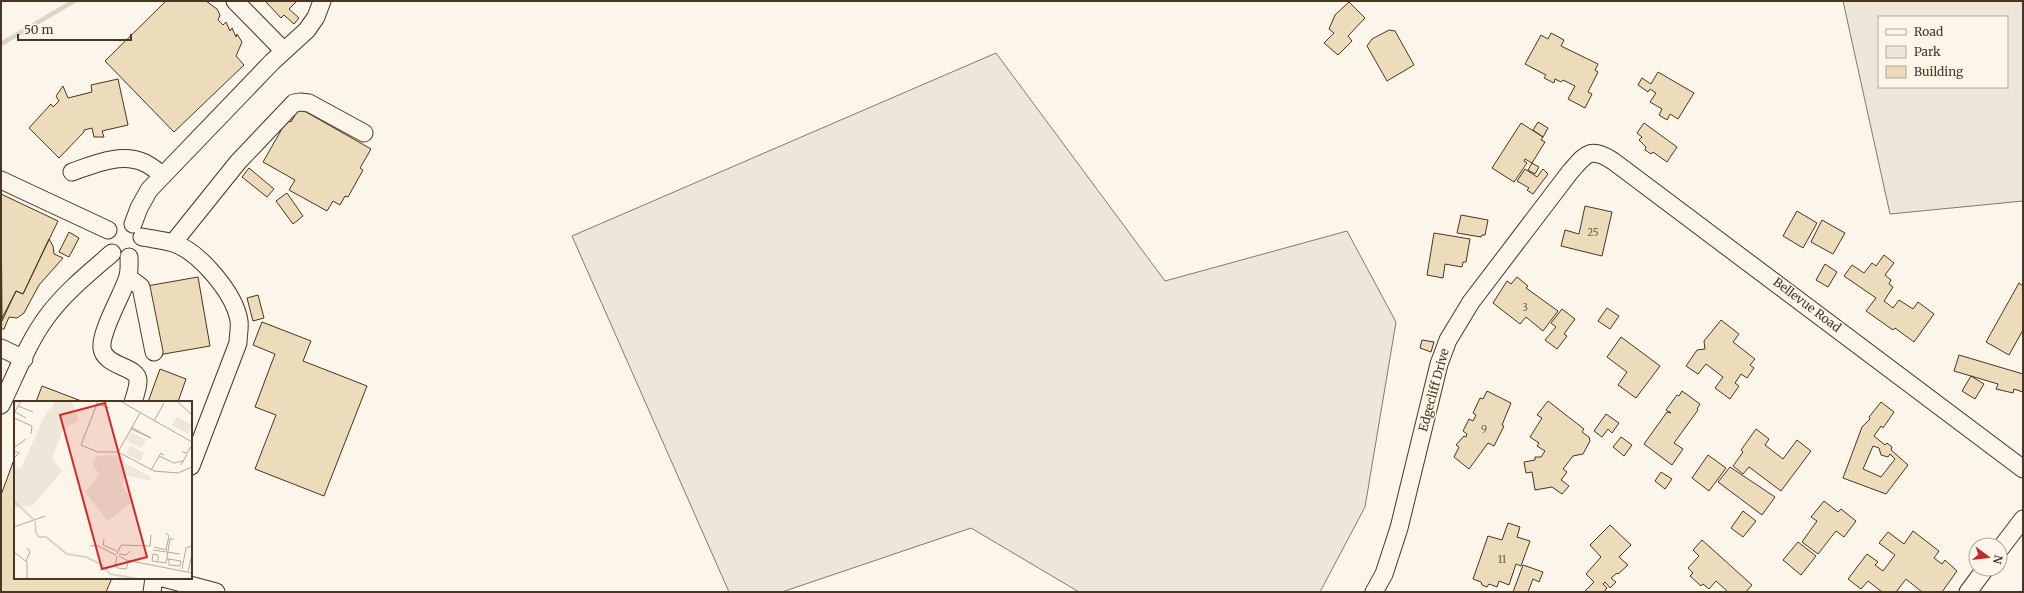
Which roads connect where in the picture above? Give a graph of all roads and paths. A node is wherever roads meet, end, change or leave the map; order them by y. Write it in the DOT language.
graph roads {
  1 [pos="236,1"];
  2 [pos="322,1"];
  3 [pos="284,51"];
  4 [pos="364,133"];
  5 [pos="1586,154"];
  6 [pos="72,172"];
  7 [pos="163,175"];
  8 [pos="1,180"];
  9 [pos="108,230"];
  10 [pos="138,231"];
  11 [pos="173,243"];
  12 [pos="112,253"];
  13 [pos="130,257"];
  14 [pos="128,277"];
  15 [pos="1,348"];
  16 [pos="154,352"];
  17 [pos="24,359"];
  18 [pos="7,378"];
  19 [pos="133,401"];
  20 [pos="1,405"];
  21 [pos="192,463"];
  22 [pos="2023,469"];
  23 [pos="2023,519"];
  24 [pos="2008,539"];
  25 [pos="1979,577"];
  26 [pos="154,579"];
  27 [pos="167,579"];
  28 [pos="1382,588"];
  29 [pos="152,592"];
  30 [pos="216,592"];
  31 [pos="1968,592"];
  1 -- 3 [label="street"];
  2 -- 3 [label="street"];
  3 -- 7 [label="street"];
  4 -- 11 [label="street"];
  5 -- 22 [label="street, Bellevue Road"];
  5 -- 28 [label="street, Edgecliff Drive"];
  6 -- 7 [label="street"];
  7 -- 10 [label="street"];
  8 -- 9 [label="street"];
  9 -- 10 [label="street"];
  9 -- 12 [label="street"];
  10 -- 11 [label="street"];
  10 -- 13 [label="street"];
  11 -- 21 [label="street"];
  12 -- 13 [label="street"];
  12 -- 17 [label="street"];
  13 -- 14 [label="street"];
  14 -- 16 [label="street"];
  14 -- 19 [label="street"];
  15 -- 17 [label="street"];
  17 -- 18 [label="street"];
  18 -- 20 [label="street"];
  23 -- 24 [label="street"];
  25 -- 31 [label="street"];
  26 -- 29 [label="street"];
  27 -- 30 [label="street"];
}
